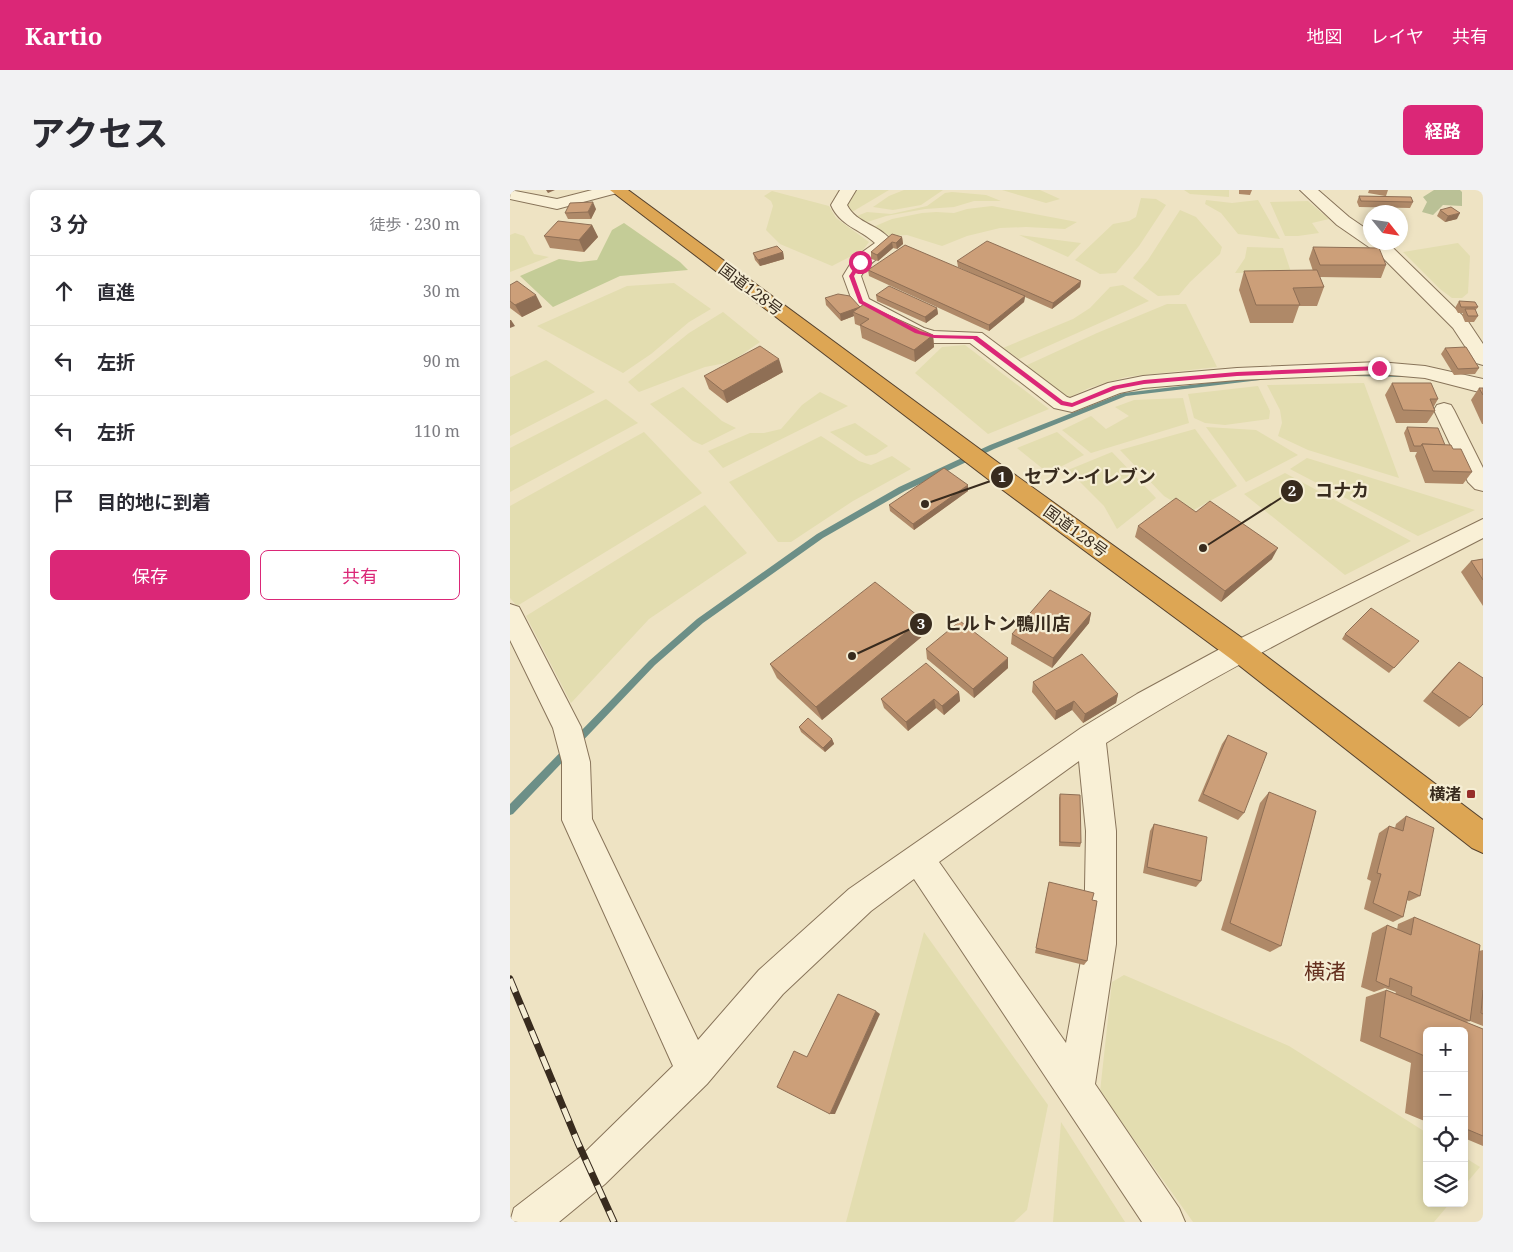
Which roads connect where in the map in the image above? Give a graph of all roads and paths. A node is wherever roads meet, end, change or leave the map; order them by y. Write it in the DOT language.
graph roads {
  1 [pos="611,190"];
  2 [pos="618,190"];
  3 [pos="848,190"];
  4 [pos="1308,190"];
  5 [pos="510,194"];
  6 [pos="1363,235"];
  7 [pos="1385,250"];
  8 [pos="1460,324"];
  9 [pos="1483,324"];
  10 [pos="1483,359"];
  11 [pos="1483,386"];
  12 [pos="1444,410"];
  13 [pos="1483,483"];
  14 [pos="1483,528"];
  15 [pos="510,614"];
  16 [pos="1240,650"];
  17 [pos="1091,737"];
  18 [pos="1483,838"];
  19 [pos="918,858"];
  20 [pos="694,1071"];
  21 [pos="1076,1088"];
  22 [pos="528,1222"];
  23 [pos="1165,1222"];
  1 -- 5 [label="street"];
  2 -- 16 [label="highway, 国道128号"];
  3 -- 11 [label="street"];
  4 -- 6 [label="street"];
  7 -- 8 [label="street"];
  8 -- 9 [label="street"];
  8 -- 10 [label="street"];
  12 -- 13 [label="street"];
  14 -- 16 [label="street"];
  15 -- 20 [label="street"];
  16 -- 17 [label="street"];
  16 -- 18 [label="highway, 国道128号"];
  17 -- 19 [label="street"];
  17 -- 21 [label="street"];
  19 -- 20 [label="street"];
  19 -- 21 [label="street"];
  20 -- 22 [label="street"];
  21 -- 23 [label="street"];
}
